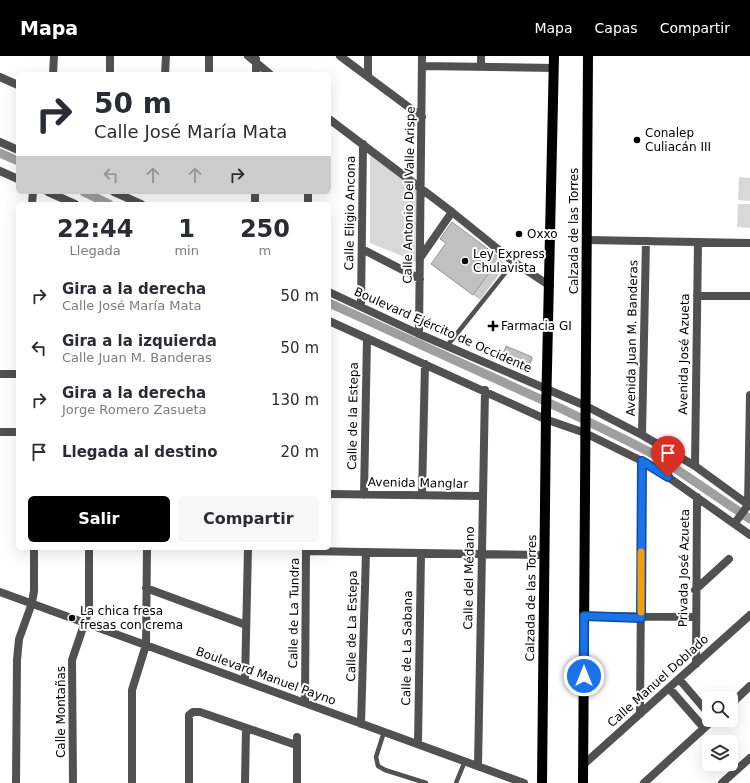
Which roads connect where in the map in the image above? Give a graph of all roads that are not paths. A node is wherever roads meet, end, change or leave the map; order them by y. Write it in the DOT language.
graph roads {
  1 [pos="54,56"];
  2 [pos="110,56"];
  3 [pos="166,56"];
  4 [pos="209,56"];
  5 [pos="248,56"];
  6 [pos="340,56"];
  7 [pos="368,56"];
  8 [pos="422,56"];
  9 [pos="481,56"];
  10 [pos="554,56"];
  11 [pos="588,56"];
  12 [pos="256,59"];
  13 [pos="422,66"];
  14 [pos="480,67"];
  15 [pos="554,68"];
  16 [pos="53,72"];
  17 [pos="110,72"];
  18 [pos="165,72"];
  19 [pos="209,72"];
  20 [pos="256,72"];
  21 [pos="268,72"];
  22 [pos="368,76"];
  23 [pos="0,77"];
  24 [pos="16,84"];
  25 [pos="422,117"];
  26 [pos="331,120"];
  27 [pos="0,142"];
  28 [pos="363,144"];
  29 [pos="14,147"];
  30 [pos="0,171"];
  31 [pos="16,178"];
  32 [pos="421,189"];
  33 [pos="52,194"];
  34 [pos="118,194"];
  35 [pos="70,202"];
  36 [pos="136,202"];
  37 [pos="452,212"];
  38 [pos="588,240"];
  39 [pos="646,241"];
  40 [pos="698,242"];
  41 [pos="750,243"];
  42 [pos="362,249"];
  43 [pos="420,258"];
  44 [pos="514,262"];
  45 [pos="420,279"];
  46 [pos="550,286"];
  47 [pos="331,293"];
  48 [pos="697,296"];
  49 [pos="750,296"];
  50 [pos="361,306"];
  51 [pos="331,322"];
  52 [pos="419,334"];
  53 [pos="366,338"];
  54 [pos="447,346"];
  55 [pos="425,364"];
  56 [pos="0,374"];
  57 [pos="16,374"];
  58 [pos="484,390"];
  59 [pos="546,394"];
  60 [pos="750,395"];
  61 [pos="750,406"];
  62 [pos="586,411"];
  63 [pos="546,416"];
  64 [pos="585,430"];
  65 [pos="0,432"];
  66 [pos="16,432"];
  67 [pos="642,435"];
  68 [pos="750,459"];
  69 [pos="642,461"];
  70 [pos="694,466"];
  71 [pos="331,494"];
  72 [pos="364,495"];
  73 [pos="422,495"];
  74 [pos="482,496"];
  75 [pos="697,497"];
  76 [pos="748,506"];
  77 [pos="736,521"];
  78 [pos="750,535"];
  79 [pos="34,550"];
  80 [pos="89,550"];
  81 [pos="147,550"];
  82 [pos="248,550"];
  83 [pos="306,550"];
  84 [pos="366,552"];
  85 [pos="421,553"];
  86 [pos="482,554"];
  87 [pos="545,555"];
  88 [pos="729,559"];
  89 [pos="146,588"];
  90 [pos="695,590"];
  91 [pos="0,592"];
  92 [pos="32,603"];
  93 [pos="750,615"];
  94 [pos="584,616"];
  95 [pos="695,617"];
  96 [pos="641,618"];
  97 [pos="85,623"];
  98 [pos="246,625"];
  99 [pos="146,645"];
  100 [pos="696,664"];
  101 [pos="679,679"];
  102 [pos="245,681"];
  103 [pos="750,686"];
  104 [pos="669,688"];
  105 [pos="738,697"];
  106 [pos="305,703"];
  107 [pos="702,706"];
  108 [pos="640,714"];
  109 [pos="361,724"];
  110 [pos="246,728"];
  111 [pos="704,728"];
  112 [pos="384,732"];
  113 [pos="418,744"];
  114 [pos="750,758"];
  115 [pos="465,761"];
  116 [pos="583,765"];
  117 [pos="478,766"];
  118 [pos="16,783"];
  119 [pos="73,783"];
  120 [pos="132,783"];
  121 [pos="189,783"];
  122 [pos="245,783"];
  123 [pos="297,783"];
  124 [pos="426,783"];
  125 [pos="456,783"];
  126 [pos="524,783"];
  127 [pos="542,783"];
  128 [pos="583,783"];
  129 [pos="644,783"];
  130 [pos="722,783"];
  1 -- 16 [label="street"];
  2 -- 17 [label="street"];
  3 -- 18 [label="street"];
  4 -- 19 [label="street"];
  5 -- 12 [label="street"];
  6 -- 22 [label="street"];
  7 -- 22 [label="street"];
  8 -- 13 [label="street, Calle Antonio Del Valle Arispe"];
  9 -- 14 [label="street"];
  10 -- 15 [label="main road, Calzada de las Torres"];
  11 -- 38 [label="main road, Calzada de las Torres"];
  12 -- 20 [label="street"];
  12 -- 21 [label="street"];
  13 -- 14 [label="street"];
  13 -- 25 [label="street, Calle Antonio Del Valle Arispe"];
  14 -- 15 [label="street"];
  15 -- 46 [label="main road, Calzada de las Torres"];
  22 -- 25 [label="street"];
  23 -- 24 [label="street"];
  25 -- 32 [label="street, Calle Antonio Del Valle Arispe"];
  26 -- 28 [label="street"];
  27 -- 29 [label="street"];
  28 -- 32 [label="street"];
  28 -- 42 [label="street, Calle Eligio Ancona"];
  30 -- 31 [label="street"];
  32 -- 37 [label="street"];
  32 -- 43 [label="street, Calle Antonio Del Valle Arispe"];
  33 -- 35 [label="street"];
  34 -- 36 [label="street"];
  37 -- 43 [label="street"];
  37 -- 44 [label="street"];
  38 -- 39 [label="street"];
  38 -- 62 [label="main road, Calzada de las Torres"];
  39 -- 40 [label="street"];
  39 -- 67 [label="street, Avenida Juan M. Banderas"];
  40 -- 41 [label="street"];
  40 -- 48 [label="street, Avenida José Azueta"];
  42 -- 45 [label="street"];
  42 -- 50 [label="street, Calle Eligio Ancona"];
  43 -- 45 [label="street, Calle Antonio Del Valle Arispe"];
  44 -- 46 [label="street"];
  44 -- 54 [label="lane"];
  45 -- 52 [label="street, Calle Antonio Del Valle Arispe"];
  46 -- 59 [label="main road, Calzada de las Torres"];
  47 -- 50 [label="street, Boulevard Ejército de Occidente"];
  48 -- 49 [label="street"];
  48 -- 70 [label="street, Avenida José Azueta"];
  50 -- 52 [label="street, Boulevard Ejército de Occidente"];
  51 -- 53 [label="street"];
  52 -- 54 [label="street, Boulevard Ejército de Occidente"];
  53 -- 55 [label="street"];
  53 -- 72 [label="street, Calle de la Estepa"];
  54 -- 59 [label="street, Boulevard Ejército de Occidente"];
  55 -- 58 [label="street"];
  55 -- 73 [label="street"];
  56 -- 57 [label="street"];
  58 -- 63 [label="street"];
  58 -- 74 [label="street, Calle del Médano"];
  59 -- 62 [label="street, Boulevard Ejército de Occidente"];
  59 -- 63 [label="main road, Calzada de las Torres"];
  60 -- 61 [label="street"];
  61 -- 68 [label="street"];
  62 -- 64 [label="main road, Calzada de las Torres"];
  62 -- 67 [label="street, Boulevard Ejército de Occidente"];
  63 -- 64 [label="street"];
  63 -- 87 [label="main road, Calzada de las Torres"];
  64 -- 69 [label="street"];
  64 -- 94 [label="main road"];
  65 -- 66 [label="street"];
  67 -- 70 [label="street, Boulevard Ejército de Occidente"];
  68 -- 76 [label="street"];
  69 -- 75 [label="street"];
  69 -- 96 [label="street"];
  70 -- 76 [label="street, Boulevard Ejército de Occidente"];
  71 -- 72 [label="street, Avenida Manglar"];
  72 -- 73 [label="street, Avenida Manglar"];
  73 -- 74 [label="street, Avenida Manglar"];
  74 -- 86 [label="street, Calle del Médano"];
  75 -- 77 [label="street"];
  75 -- 90 [label="street, Privada José Azueta"];
  76 -- 77 [label="street"];
  77 -- 78 [label="street"];
  79 -- 92 [label="street"];
  80 -- 97 [label="street, Calle Montañas"];
  81 -- 89 [label="street"];
  82 -- 98 [label="street"];
  83 -- 84 [label="street"];
  83 -- 106 [label="street, Calle de La Tundra"];
  84 -- 85 [label="street"];
  84 -- 109 [label="street, Calle de La Estepa"];
  85 -- 86 [label="street"];
  85 -- 113 [label="street, Calle de La Sabana"];
  86 -- 87 [label="street"];
  86 -- 117 [label="street, Calle del Médano"];
  87 -- 127 [label="main road, Calzada de las Torres"];
  88 -- 90 [label="street"];
  89 -- 98 [label="street"];
  89 -- 99 [label="street"];
  90 -- 95 [label="street, Privada José Azueta"];
  91 -- 92 [label="street, Boulevard Manuel Payno"];
  92 -- 97 [label="street, Boulevard Manuel Payno"];
  92 -- 118 [label="street"];
  93 -- 100 [label="street, Calle Manuel Doblado"];
  94 -- 96 [label="street"];
  94 -- 116 [label="main road"];
  95 -- 96 [label="street"];
  95 -- 100 [label="street, Privada José Azueta"];
  96 -- 108 [label="street"];
  97 -- 99 [label="street, Boulevard Manuel Payno"];
  97 -- 119 [label="street, Calle Montañas"];
  98 -- 102 [label="street"];
  99 -- 102 [label="street, Boulevard Manuel Payno"];
  99 -- 120 [label="street"];
  100 -- 101 [label="street, Calle Manuel Doblado"];
  101 -- 104 [label="street, Calle Manuel Doblado"];
  101 -- 107 [label="street"];
  102 -- 106 [label="street, Boulevard Manuel Payno"];
  103 -- 105 [label="street"];
  104 -- 108 [label="street, Calle Manuel Doblado"];
  104 -- 111 [label="street"];
  106 -- 109 [label="street, Boulevard Manuel Payno"];
  108 -- 116 [label="street, Calle Manuel Doblado"];
  109 -- 112 [label="street, Boulevard Manuel Payno"];
  110 -- 121 [label="street"];
  110 -- 122 [label="street"];
  110 -- 123 [label="street"];
  111 -- 129 [label="street"];
  112 -- 113 [label="street, Boulevard Manuel Payno"];
  112 -- 124 [label="lane"];
  113 -- 115 [label="street, Boulevard Manuel Payno"];
  114 -- 130 [label="street"];
  115 -- 117 [label="street, Boulevard Manuel Payno"];
  115 -- 125 [label="lane"];
  116 -- 128 [label="main road"];
  117 -- 126 [label="street, Boulevard Manuel Payno"];
}
